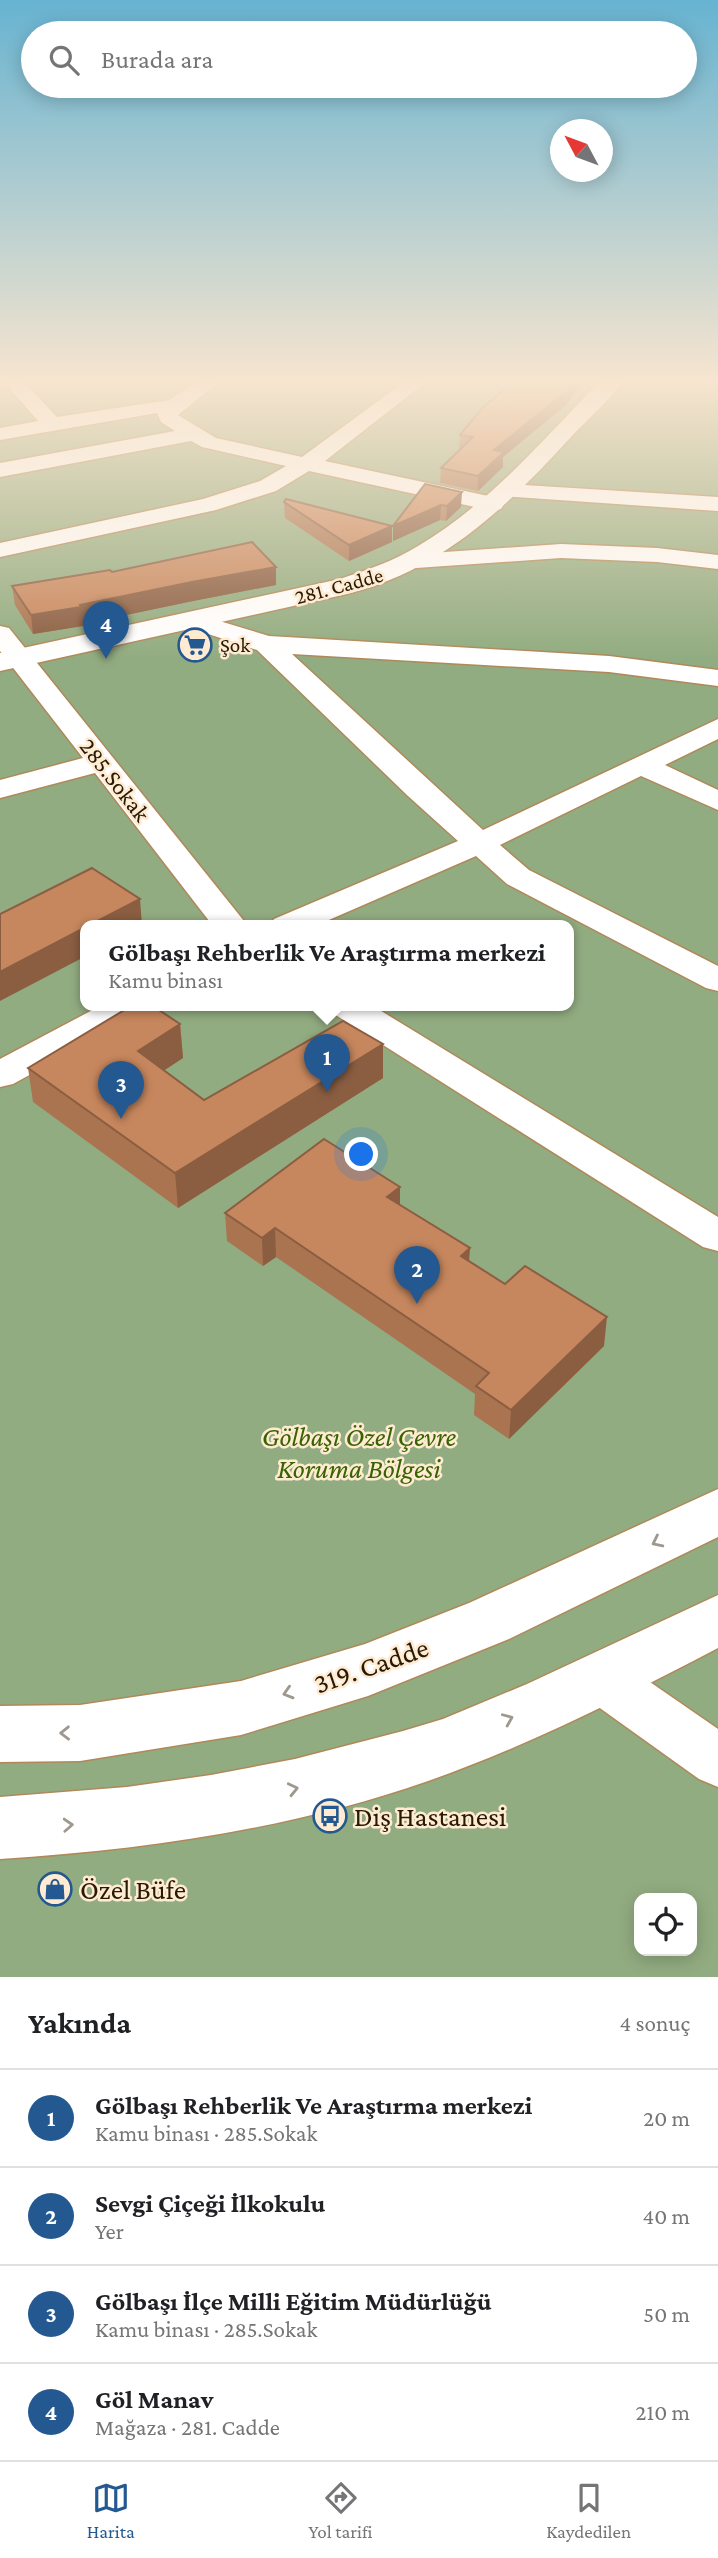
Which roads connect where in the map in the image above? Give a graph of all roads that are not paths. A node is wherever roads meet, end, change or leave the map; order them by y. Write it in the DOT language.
graph roads {
  1 [pos="288,474"];
  2 [pos="358,474"];
  3 [pos="523,474"];
  4 [pos="500,498"];
  5 [pos="718,503"];
  6 [pos="0,550"];
  7 [pos="416,561"];
  8 [pos="718,562"];
  9 [pos="193,621"];
  10 [pos="0,634"];
  11 [pos="266,644"];
  12 [pos="10,660"];
  13 [pos="718,678"];
  14 [pos="718,728"];
  15 [pos="100,763"];
  16 [pos="641,765"];
  17 [pos="0,789"];
  18 [pos="718,801"];
  19 [pos="480,843"];
  20 [pos="226,920"];
  21 [pos="300,920"];
  22 [pos="718,980"];
  23 [pos="119,1011"];
  24 [pos="355,1011"];
  25 [pos="0,1075"];
  26 [pos="718,1236"];
  27 [pos="718,1512"];
  28 [pos="718,1620"];
  29 [pos="602,1679"];
  30 [pos="0,1734"];
  31 [pos="718,1761"];
  32 [pos="0,1828"];
  1 -- 6 [label="street"];
  2 -- 4 [label="street"];
  3 -- 4 [label="street, 281. Cadde"];
  4 -- 5 [label="street"];
  4 -- 7 [label="street, 281. Cadde"];
  7 -- 8 [label="street"];
  7 -- 9 [label="street, 281. Cadde"];
  9 -- 11 [label="street"];
  9 -- 12 [label="street, 281. Cadde"];
  10 -- 12 [label="street, 285.Sokak"];
  11 -- 13 [label="street"];
  11 -- 19 [label="street"];
  12 -- 15 [label="street, 285.Sokak"];
  14 -- 16 [label="street"];
  15 -- 17 [label="street"];
  15 -- 20 [label="street, 285.Sokak"];
  16 -- 18 [label="street"];
  16 -- 19 [label="street"];
  19 -- 21 [label="street"];
  19 -- 22 [label="street"];
  23 -- 25 [label="street"];
  24 -- 26 [label="street"];
  27 -- 30 [label="street, 319. Cadde, one-way"];
  28 -- 29 [label="street"];
  29 -- 31 [label="street"];
  32 -- 29 [label="street, one-way"];
}
